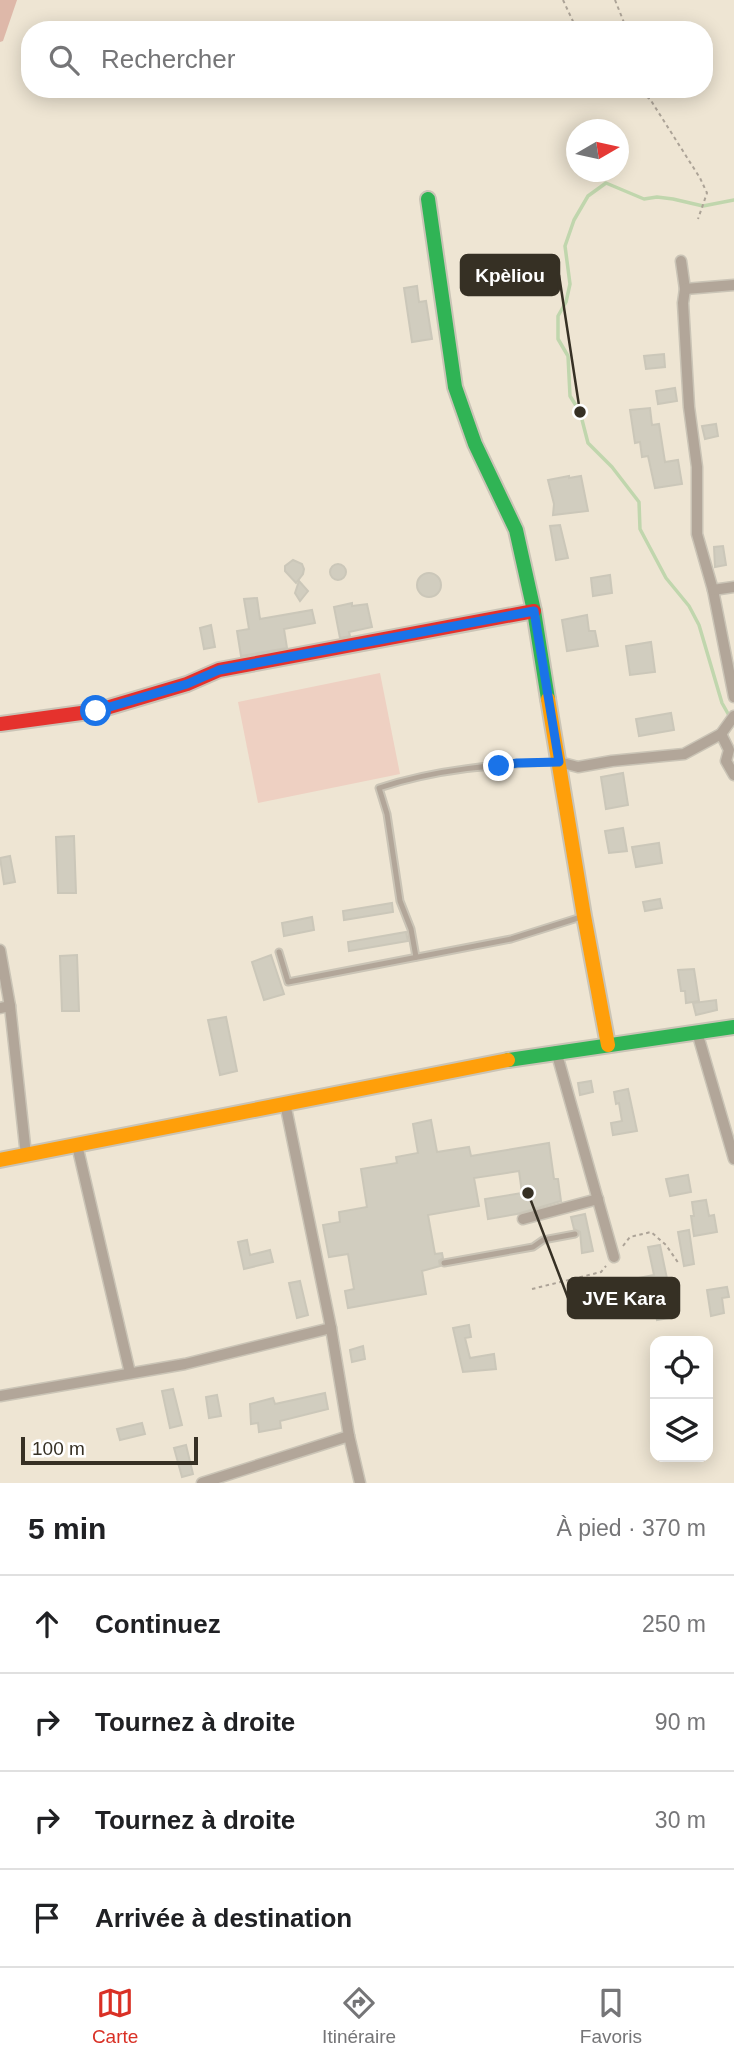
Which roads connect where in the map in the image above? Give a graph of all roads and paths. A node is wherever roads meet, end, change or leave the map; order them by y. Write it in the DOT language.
graph roads {
  1 [pos="563,0"];
  2 [pos="615,0"];
  3 [pos="573,21"];
  4 [pos="625,21"];
  5 [pos="646,98"];
  6 [pos="649,100"];
  7 [pos="428,199"];
  8 [pos="698,219"];
  9 [pos="681,261"];
  10 [pos="734,285"];
  11 [pos="685,289"];
  12 [pos="734,587"];
  13 [pos="713,590"];
  14 [pos="534,611"];
  15 [pos="734,697"];
  16 [pos="734,716"];
  17 [pos="0,724"];
  18 [pos="724,730"];
  19 [pos="559,762"];
  20 [pos="734,775"];
  21 [pos="584,916"];
  22 [pos="0,950"];
  23 [pos="279,952"];
  24 [pos="416,957"];
  25 [pos="5,1007"];
  26 [pos="734,1027"];
  27 [pos="697,1031"];
  28 [pos="608,1045"];
  29 [pos="556,1051"];
  30 [pos="285,1103"];
  31 [pos="77,1145"];
  32 [pos="26,1154"];
  33 [pos="734,1159"];
  34 [pos="0,1160"];
  35 [pos="598,1199"];
  36 [pos="523,1219"];
  37 [pos="575,1234"];
  38 [pos="614,1257"];
  39 [pos="444,1263"];
  40 [pos="679,1264"];
  41 [pos="532,1289"];
  42 [pos="331,1328"];
  43 [pos="130,1373"];
  44 [pos="0,1396"];
  45 [pos="349,1436"];
  46 [pos="223,1480"];
  47 [pos="202,1483"];
  48 [pos="360,1483"];
  1 -- 3 [label="path"];
  2 -- 4 [label="path"];
  5 -- 6 [label="path"];
  6 -- 8 [label="path"];
  7 -- 14 [label="main road"];
  9 -- 11 [label="street"];
  10 -- 11 [label="street"];
  11 -- 13 [label="street"];
  12 -- 13 [label="street"];
  13 -- 15 [label="street"];
  14 -- 17 [label="main road"];
  14 -- 19 [label="main road"];
  16 -- 18 [label="street"];
  18 -- 19 [label="street"];
  18 -- 20 [label="street"];
  19 -- 21 [label="main road"];
  19 -- 24 [label="lane"];
  21 -- 24 [label="lane"];
  21 -- 28 [label="main road"];
  22 -- 25 [label="street"];
  23 -- 24 [label="lane"];
  25 -- 32 [label="street"];
  26 -- 27 [label="main road"];
  27 -- 28 [label="main road"];
  27 -- 33 [label="street"];
  28 -- 29 [label="main road"];
  29 -- 30 [label="main road"];
  29 -- 35 [label="street"];
  30 -- 31 [label="main road"];
  30 -- 42 [label="street"];
  31 -- 32 [label="main road"];
  31 -- 43 [label="street"];
  32 -- 34 [label="main road"];
  35 -- 36 [label="street"];
  35 -- 38 [label="street"];
  37 -- 39 [label="lane"];
  38 -- 40 [label="path"];
  38 -- 41 [label="path"];
  42 -- 43 [label="street"];
  42 -- 45 [label="street"];
  43 -- 44 [label="street"];
  45 -- 46 [label="street"];
  45 -- 48 [label="street"];
  46 -- 47 [label="street"];
}
